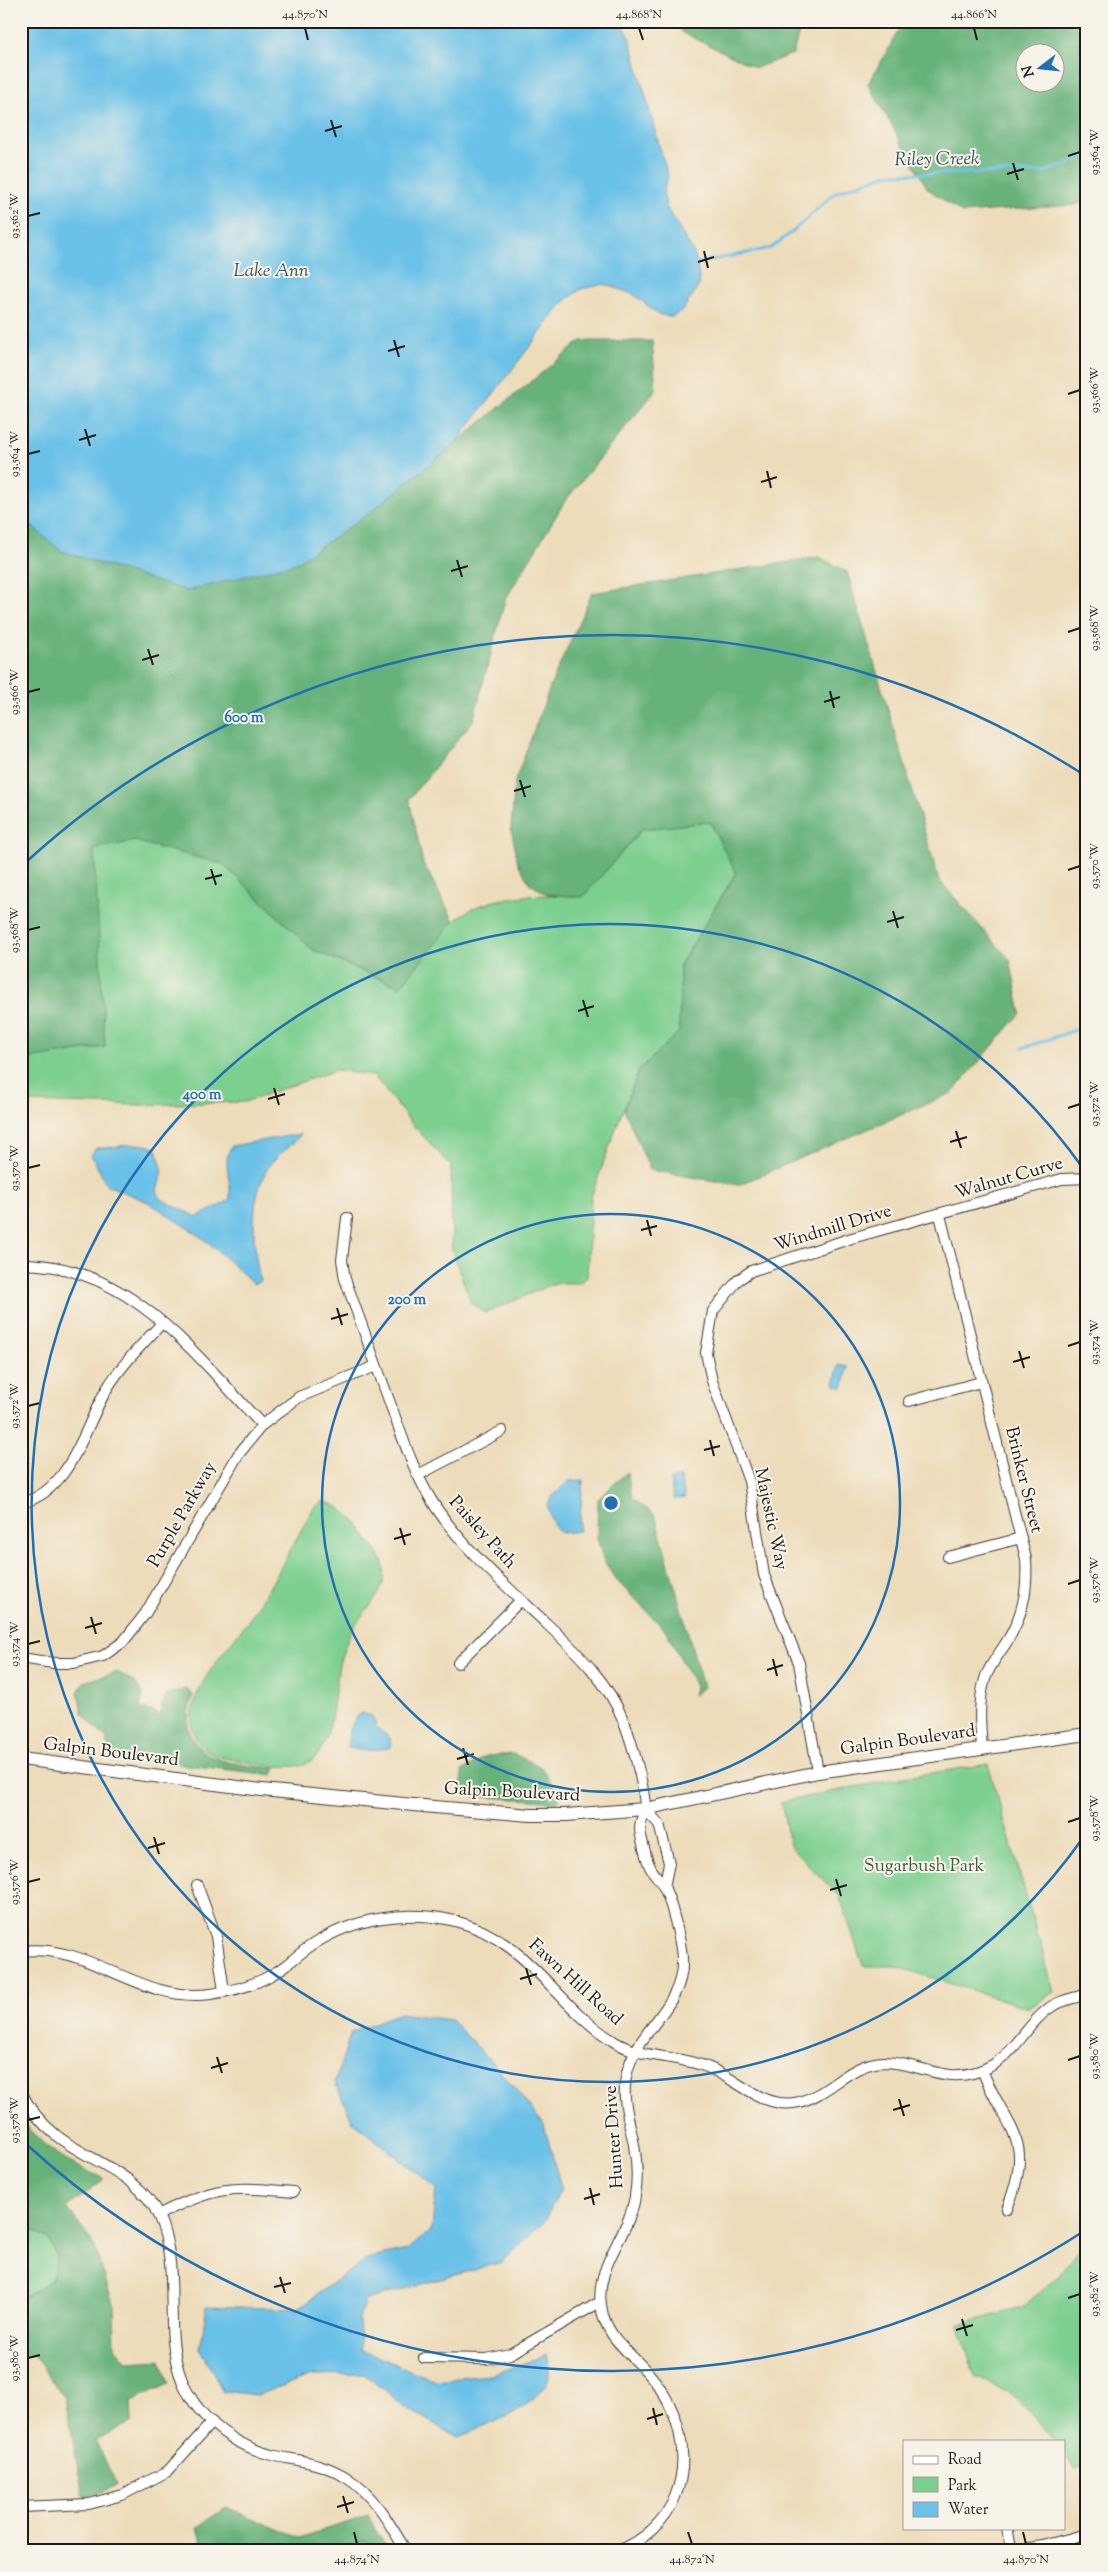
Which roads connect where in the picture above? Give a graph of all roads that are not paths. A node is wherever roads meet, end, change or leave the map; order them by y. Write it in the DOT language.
graph roads {
  1 [pos="1087,1178"];
  2 [pos="940,1215"];
  3 [pos="346,1218"];
  4 [pos="21,1264"];
  5 [pos="738,1280"];
  6 [pos="162,1323"];
  7 [pos="376,1366"];
  8 [pos="982,1382"];
  9 [pos="909,1401"];
  10 [pos="262,1425"];
  11 [pos="502,1431"];
  12 [pos="418,1475"];
  13 [pos="29,1504"];
  14 [pos="1020,1538"];
  15 [pos="948,1557"];
  16 [pos="521,1600"];
  17 [pos="21,1658"];
  18 [pos="458,1663"];
  19 [pos="1087,1734"];
  20 [pos="982,1748"];
  21 [pos="21,1759"];
  22 [pos="818,1772"];
  23 [pos="645,1809"];
  24 [pos="197,1886"];
  25 [pos="664,1887"];
  26 [pos="21,1951"];
  27 [pos="224,1991"];
  28 [pos="1087,1994"];
  29 [pos="635,2051"];
  30 [pos="982,2070"];
  31 [pos="21,2092"];
  32 [pos="293,2192"];
  33 [pos="1007,2209"];
  34 [pos="158,2215"];
  35 [pos="600,2302"];
  36 [pos="424,2358"];
  37 [pos="212,2422"];
  38 [pos="21,2507"];
  39 [pos="1007,2530"];
  40 [pos="1087,2534"];
  41 [pos="406,2551"];
  42 [pos="618,2551"];
  43 [pos="1011,2551"];
  1 -- 2 [label="street, Walnut Curve"];
  2 -- 5 [label="street, Windmill Drive"];
  2 -- 8 [label="street, Brinker Street"];
  3 -- 7 [label="street, Paisley Path"];
  4 -- 6 [label="street"];
  5 -- 22 [label="street, Majestic Way"];
  6 -- 10 [label="street"];
  6 -- 13 [label="street"];
  7 -- 10 [label="street, Purple Parkway"];
  7 -- 12 [label="street, Paisley Path"];
  8 -- 9 [label="street"];
  8 -- 14 [label="street, Brinker Street"];
  10 -- 17 [label="street, Purple Parkway"];
  11 -- 12 [label="street"];
  12 -- 16 [label="street, Paisley Path"];
  14 -- 15 [label="street"];
  14 -- 20 [label="street, Brinker Street"];
  16 -- 18 [label="street"];
  16 -- 23 [label="street, Paisley Path"];
  19 -- 20 [label="street, Galpin Boulevard"];
  20 -- 22 [label="street, Galpin Boulevard"];
  21 -- 23 [label="street, Galpin Boulevard"];
  22 -- 23 [label="street, Galpin Boulevard"];
  23 -- 25 [label="street, Hunter Drive"];
  23 -- 25 [label="street, Hunter Drive"];
  24 -- 27 [label="street"];
  25 -- 29 [label="street, Hunter Drive"];
  26 -- 27 [label="street, Fawn Hill Road"];
  27 -- 29 [label="street, Fawn Hill Road"];
  28 -- 30 [label="street, Fawn Hill Road"];
  29 -- 30 [label="street, Fawn Hill Road"];
  29 -- 35 [label="street, Hunter Drive"];
  30 -- 33 [label="street"];
  31 -- 34 [label="street"];
  32 -- 34 [label="street"];
  34 -- 37 [label="street"];
  35 -- 36 [label="street"];
  35 -- 42 [label="street, Hunter Drive"];
  37 -- 38 [label="street"];
  37 -- 41 [label="street"];
  39 -- 43 [label="street"];
  40 -- 43 [label="street"];
}
